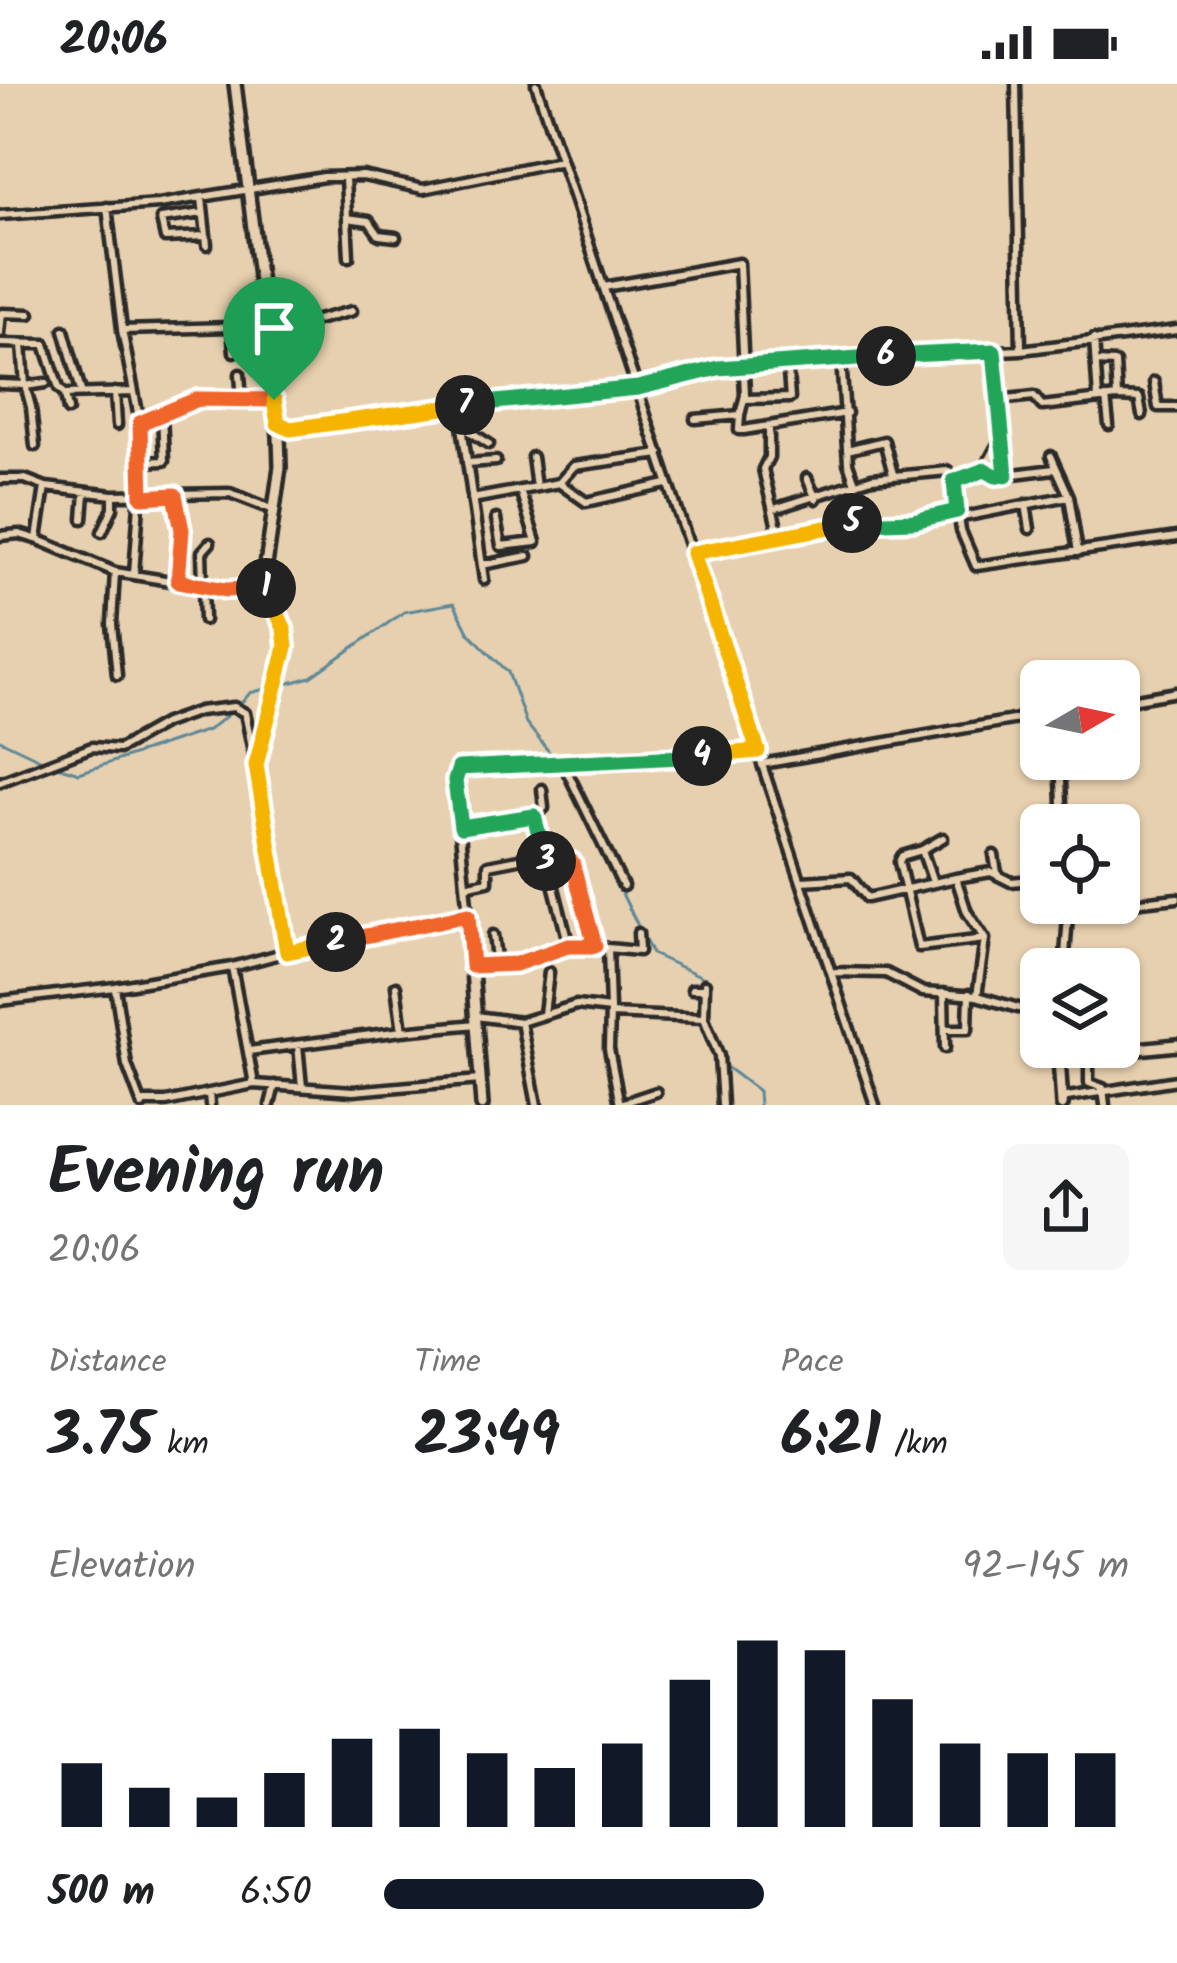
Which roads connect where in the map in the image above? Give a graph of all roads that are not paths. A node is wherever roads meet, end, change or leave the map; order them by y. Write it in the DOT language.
graph roads {
  1 [pos="235,84"];
  2 [pos="536,84"];
  3 [pos="1016,84"];
  4 [pos="561,161"];
  5 [pos="345,178"];
  6 [pos="247,189"];
  7 [pos="202,198"];
  8 [pos="107,207"];
  9 [pos="203,213"];
  10 [pos="0,215"];
  11 [pos="347,218"];
  12 [pos="396,237"];
  13 [pos="349,257"];
  14 [pos="603,287"];
  15 [pos="352,311"];
  16 [pos="30,314"];
  17 [pos="266,320"];
  18 [pos="232,327"];
  19 [pos="64,330"];
  20 [pos="122,330"];
  21 [pos="1177,330"];
  22 [pos="0,333"];
  23 [pos="1094,339"];
  24 [pos="0,343"];
  25 [pos="22,344"];
  26 [pos="1021,350"];
  27 [pos="994,351"];
  28 [pos="234,352"];
  29 [pos="841,358"];
  30 [pos="787,362"];
  31 [pos="1096,362"];
  32 [pos="742,367"];
  33 [pos="240,374"];
  34 [pos="1154,382"];
  35 [pos="46,383"];
  36 [pos="0,384"];
  37 [pos="25,386"];
  38 [pos="638,388"];
  39 [pos="81,392"];
  40 [pos="115,392"];
  41 [pos="134,392"];
  42 [pos="65,394"];
  43 [pos="1117,397"];
  44 [pos="1102,398"];
  45 [pos="745,399"];
  46 [pos="242,400"];
  47 [pos="274,400"];
  48 [pos="998,400"];
  49 [pos="459,405"];
  50 [pos="1177,407"];
  51 [pos="68,410"];
  52 [pos="162,412"];
  53 [pos="847,413"];
  54 [pos="740,415"];
  55 [pos="1142,415"];
  56 [pos="695,419"];
  57 [pos="140,423"];
  58 [pos="278,423"];
  59 [pos="117,425"];
  60 [pos="1109,425"];
  61 [pos="462,426"];
  62 [pos="770,427"];
  63 [pos="290,429"];
  64 [pos="279,436"];
  65 [pos="1001,438"];
  66 [pos="489,444"];
  67 [pos="35,446"];
  68 [pos="141,450"];
  69 [pos="847,450"];
  70 [pos="126,452"];
  71 [pos="660,454"];
  72 [pos="1051,456"];
  73 [pos="532,458"];
  74 [pos="496,460"];
  75 [pos="142,462"];
  76 [pos="467,464"];
  77 [pos="1055,469"];
  78 [pos="985,470"];
  79 [pos="893,474"];
  80 [pos="1006,475"];
  81 [pos="807,478"];
  82 [pos="0,479"];
  83 [pos="954,481"];
  84 [pos="559,483"];
  85 [pos="668,484"];
  86 [pos="855,484"];
  87 [pos="45,487"];
  88 [pos="536,487"];
  89 [pos="520,490"];
  90 [pos="85,492"];
  91 [pos="113,495"];
  92 [pos="175,495"];
  93 [pos="1069,496"];
  94 [pos="142,497"];
  95 [pos="472,499"];
  96 [pos="816,499"];
  97 [pos="1026,504"];
  98 [pos="774,509"];
  99 [pos="274,510"];
  100 [pos="958,514"];
  101 [pos="83,519"];
  102 [pos="496,519"];
  103 [pos="860,522"];
  104 [pos="1030,529"];
  105 [pos="102,532"];
  106 [pos="498,535"];
  107 [pos="0,536"];
  108 [pos="779,536"];
  109 [pos="1177,537"];
  110 [pos="37,539"];
  111 [pos="478,539"];
  112 [pos="210,543"];
  113 [pos="1078,552"];
  114 [pos="693,553"];
  115 [pos="528,556"];
  116 [pos="482,565"];
  117 [pos="115,572"];
  118 [pos="134,574"];
  119 [pos="484,580"];
  120 [pos="178,581"];
  121 [pos="200,585"];
  122 [pos="266,586"];
  123 [pos="204,620"];
  124 [pos="116,675"];
  125 [pos="1177,692"];
  126 [pos="1140,698"];
  127 [pos="1020,720"];
  128 [pos="758,751"];
  129 [pos="562,761"];
  130 [pos="761,764"];
  131 [pos="256,765"];
  132 [pos="0,782"];
  133 [pos="542,789"];
  134 [pos="534,816"];
  135 [pos="461,827"];
  136 [pos="944,838"];
  137 [pos="922,850"];
  138 [pos="544,854"];
  139 [pos="994,855"];
  140 [pos="548,864"];
  141 [pos="998,873"];
  142 [pos="956,878"];
  143 [pos="802,881"];
  144 [pos="1020,881"];
  145 [pos="933,882"];
  146 [pos="465,886"];
  147 [pos="623,886"];
  148 [pos="905,888"];
  149 [pos="1177,898"];
  150 [pos="1140,901"];
  151 [pos="468,915"];
  152 [pos="638,934"];
  153 [pos="493,935"];
  154 [pos="985,939"];
  155 [pos="568,946"];
  156 [pos="595,946"];
  157 [pos="608,948"];
  158 [pos="287,952"];
  159 [pos="472,966"];
  160 [pos="497,966"];
  161 [pos="232,967"];
  162 [pos="549,972"];
  163 [pos="831,972"];
  164 [pos="397,986"];
  165 [pos="115,987"];
  166 [pos="692,989"];
  167 [pos="944,993"];
  168 [pos="973,995"];
  169 [pos="0,1001"];
  170 [pos="1020,1008"];
  171 [pos="610,1012"];
  172 [pos="544,1014"];
  173 [pos="704,1018"];
  174 [pos="476,1020"];
  175 [pos="521,1022"];
  176 [pos="945,1029"];
  177 [pos="402,1031"];
  178 [pos="298,1045"];
  179 [pos="1177,1047"];
  180 [pos="945,1048"];
  181 [pos="1140,1049"];
  182 [pos="249,1051"];
  183 [pos="1060,1068"];
  184 [pos="1089,1068"];
  185 [pos="480,1080"];
  186 [pos="1177,1080"];
  187 [pos="254,1084"];
  188 [pos="275,1085"];
  189 [pos="302,1087"];
  190 [pos="1103,1090"];
  191 [pos="353,1091"];
  192 [pos="656,1092"];
  193 [pos="209,1093"];
  194 [pos="1062,1101"];
  195 [pos="142,1104"];
  196 [pos="620,1104"];
  197 [pos="210,1105"];
  198 [pos="270,1105"];
  199 [pos="353,1105"];
  200 [pos="482,1105"];
  201 [pos="536,1105"];
  202 [pos="722,1105"];
  203 [pos="874,1105"];
  204 [pos="1105,1105"];
  1 -- 6 [label="street"];
  2 -- 4 [label="street"];
  3 -- 26 [label="street"];
  4 -- 5 [label="street"];
  4 -- 14 [label="street"];
  5 -- 6 [label="street"];
  5 -- 11 [label="street"];
  6 -- 7 [label="street"];
  6 -- 17 [label="street"];
  7 -- 8 [label="street"];
  7 -- 9 [label="street"];
  8 -- 10 [label="street"];
  8 -- 20 [label="street"];
  9 -- 9 [label="street"];
  11 -- 12 [label="street"];
  11 -- 13 [label="street"];
  14 -- 32 [label="street"];
  14 -- 38 [label="street"];
  15 -- 17 [label="street"];
  16 -- 22 [label="street"];
  17 -- 18 [label="street"];
  17 -- 47 [label="street"];
  18 -- 20 [label="street"];
  18 -- 28 [label="street"];
  19 -- 39 [label="street"];
  20 -- 41 [label="street"];
  21 -- 23 [label="street"];
  23 -- 26 [label="street"];
  23 -- 31 [label="street"];
  24 -- 25 [label="street"];
  25 -- 37 [label="street"];
  25 -- 42 [label="street"];
  26 -- 27 [label="street"];
  27 -- 29 [label="street"];
  27 -- 48 [label="street"];
  29 -- 30 [label="street"];
  29 -- 53 [label="street"];
  30 -- 32 [label="street"];
  30 -- 45 [label="street"];
  31 -- 43 [label="street"];
  31 -- 44 [label="street"];
  32 -- 38 [label="street"];
  32 -- 45 [label="street"];
  33 -- 46 [label="street"];
  34 -- 50 [label="street"];
  35 -- 37 [label="street"];
  36 -- 37 [label="street"];
  37 -- 67 [label="street"];
  38 -- 49 [label="street"];
  38 -- 71 [label="street"];
  39 -- 40 [label="street"];
  39 -- 42 [label="street"];
  40 -- 41 [label="street"];
  40 -- 59 [label="street"];
  41 -- 57 [label="street"];
  42 -- 51 [label="street"];
  43 -- 44 [label="street"];
  43 -- 55 [label="street"];
  44 -- 48 [label="street"];
  44 -- 60 [label="street"];
  45 -- 54 [label="street"];
  46 -- 47 [label="street"];
  46 -- 52 [label="street"];
  47 -- 58 [label="street"];
  48 -- 65 [label="street"];
  49 -- 61 [label="street"];
  49 -- 63 [label="street"];
  52 -- 57 [label="street"];
  52 -- 75 [label="street"];
  53 -- 62 [label="street"];
  53 -- 69 [label="street"];
  54 -- 56 [label="street"];
  54 -- 62 [label="street"];
  57 -- 68 [label="street"];
  58 -- 63 [label="street"];
  58 -- 64 [label="street"];
  61 -- 66 [label="street"];
  61 -- 76 [label="street"];
  62 -- 98 [label="street"];
  63 -- 64 [label="street"];
  64 -- 99 [label="street"];
  65 -- 78 [label="street"];
  65 -- 80 [label="street"];
  68 -- 70 [label="street"];
  68 -- 75 [label="street"];
  69 -- 79 [label="street"];
  69 -- 86 [label="street"];
  71 -- 84 [label="street"];
  71 -- 85 [label="street"];
  72 -- 77 [label="street"];
  73 -- 88 [label="street"];
  74 -- 76 [label="street"];
  75 -- 94 [label="street"];
  76 -- 95 [label="street"];
  77 -- 80 [label="street"];
  77 -- 93 [label="street"];
  78 -- 80 [label="street"];
  78 -- 83 [label="street"];
  79 -- 83 [label="street"];
  79 -- 86 [label="street"];
  81 -- 96 [label="street"];
  82 -- 87 [label="street"];
  83 -- 100 [label="street"];
  84 -- 85 [label="street"];
  84 -- 88 [label="street"];
  85 -- 114 [label="street"];
  86 -- 96 [label="street"];
  86 -- 103 [label="street"];
  87 -- 90 [label="street"];
  87 -- 110 [label="street"];
  88 -- 89 [label="street"];
  89 -- 95 [label="street"];
  89 -- 106 [label="street"];
  90 -- 91 [label="street"];
  90 -- 101 [label="street"];
  91 -- 94 [label="street"];
  91 -- 105 [label="street"];
  92 -- 94 [label="street"];
  92 -- 99 [label="street"];
  92 -- 120 [label="street"];
  93 -- 97 [label="street"];
  93 -- 113 [label="street"];
  94 -- 118 [label="street"];
  95 -- 111 [label="street"];
  96 -- 98 [label="street"];
  97 -- 100 [label="street"];
  97 -- 104 [label="street"];
  98 -- 108 [label="street"];
  99 -- 122 [label="street"];
  100 -- 103 [label="street"];
  100 -- 113 [label="street"];
  102 -- 106 [label="street"];
  103 -- 108 [label="street"];
  106 -- 111 [label="street"];
  107 -- 110 [label="street"];
  108 -- 114 [label="street"];
  109 -- 113 [label="street"];
  110 -- 117 [label="street"];
  111 -- 116 [label="street"];
  112 -- 121 [label="street"];
  114 -- 128 [label="street"];
  115 -- 116 [label="street"];
  116 -- 119 [label="street"];
  117 -- 118 [label="street"];
  117 -- 124 [label="street"];
  118 -- 120 [label="street"];
  120 -- 121 [label="street"];
  121 -- 122 [label="street"];
  121 -- 123 [label="street"];
  122 -- 131 [label="street"];
  125 -- 126 [label="street"];
  127 -- 130 [label="street"];
  128 -- 129 [label="street"];
  128 -- 130 [label="street"];
  129 -- 135 [label="street"];
  129 -- 147 [label="street"];
  130 -- 143 [label="street"];
  131 -- 132 [label="street"];
  131 -- 158 [label="street"];
  133 -- 134 [label="street"];
  134 -- 135 [label="street"];
  134 -- 138 [label="street"];
  135 -- 146 [label="street"];
  136 -- 137 [label="street"];
  137 -- 145 [label="street"];
  137 -- 148 [label="street"];
  138 -- 140 [label="street"];
  138 -- 146 [label="street"];
  139 -- 141 [label="street"];
  140 -- 155 [label="street"];
  140 -- 156 [label="street"];
  141 -- 142 [label="street"];
  141 -- 144 [label="street"];
  142 -- 145 [label="street"];
  142 -- 154 [label="street"];
  143 -- 148 [label="street"];
  143 -- 163 [label="street"];
  145 -- 148 [label="street"];
  146 -- 151 [label="street"];
  148 -- 154 [label="street"];
  149 -- 150 [label="street"];
  151 -- 158 [label="street"];
  151 -- 159 [label="street"];
  152 -- 157 [label="street"];
  153 -- 160 [label="street"];
  154 -- 168 [label="street"];
  155 -- 156 [label="street"];
  155 -- 160 [label="street"];
  156 -- 157 [label="street"];
  157 -- 171 [label="street"];
  158 -- 161 [label="street"];
  159 -- 160 [label="street"];
  159 -- 174 [label="street"];
  161 -- 165 [label="street"];
  161 -- 182 [label="street"];
  162 -- 172 [label="street"];
  163 -- 167 [label="street"];
  163 -- 203 [label="street"];
  164 -- 177 [label="street"];
  165 -- 169 [label="street"];
  165 -- 195 [label="street"];
  166 -- 173 [label="street"];
  167 -- 168 [label="street"];
  167 -- 176 [label="street"];
  168 -- 170 [label="street"];
  168 -- 176 [label="street"];
  171 -- 172 [label="street"];
  171 -- 173 [label="street"];
  171 -- 196 [label="street"];
  172 -- 175 [label="street"];
  173 -- 202 [label="street"];
  174 -- 175 [label="street"];
  174 -- 177 [label="street"];
  174 -- 185 [label="street"];
  175 -- 201 [label="street"];
  176 -- 180 [label="street"];
  177 -- 182 [label="street"];
  178 -- 189 [label="street"];
  179 -- 181 [label="street"];
  182 -- 187 [label="street"];
  183 -- 194 [label="street"];
  184 -- 190 [label="street"];
  185 -- 191 [label="street"];
  185 -- 200 [label="street"];
  186 -- 190 [label="street"];
  187 -- 188 [label="street"];
  187 -- 193 [label="street"];
  188 -- 189 [label="street"];
  188 -- 198 [label="street"];
  189 -- 191 [label="street"];
  190 -- 194 [label="street"];
  190 -- 204 [label="street"];
  191 -- 199 [label="street"];
  192 -- 196 [label="street"];
  193 -- 195 [label="street"];
  193 -- 197 [label="street"];
}
